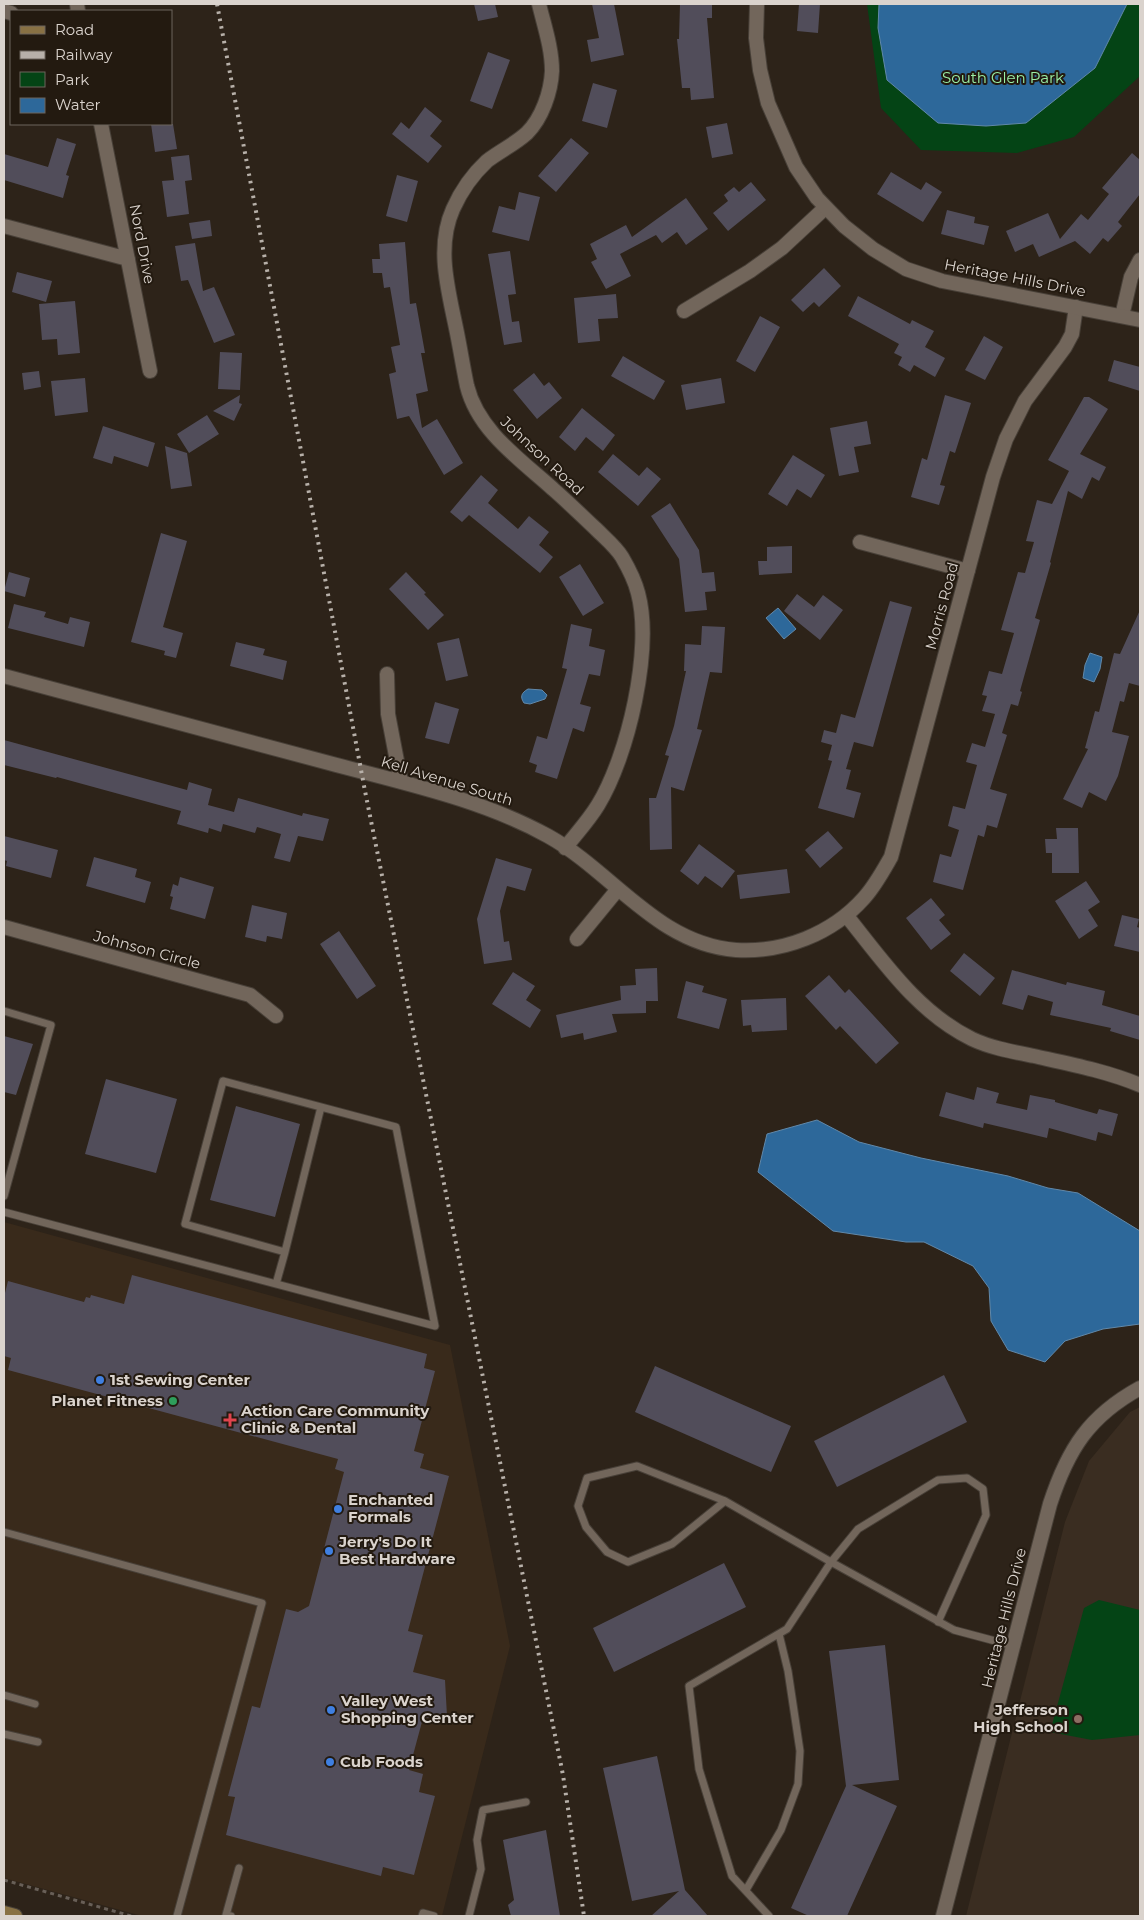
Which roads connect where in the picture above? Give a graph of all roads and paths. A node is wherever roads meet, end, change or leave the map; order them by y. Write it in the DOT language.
graph roads {
  1 [pos="540,4"];
  2 [pos="758,4"];
  3 [pos="101,125"];
  4 [pos="825,208"];
  5 [pos="4,226"];
  6 [pos="128,260"];
  7 [pos="1140,260"];
  8 [pos="1076,307"];
  9 [pos="684,311"];
  10 [pos="1122,316"];
  11 [pos="1140,320"];
  12 [pos="150,371"];
  13 [pos="860,542"];
  14 [pos="968,571"];
  15 [pos="386,674"];
  16 [pos="4,676"];
  17 [pos="401,782"];
  18 [pos="565,848"];
  19 [pos="618,889"];
  20 [pos="846,915"];
  21 [pos="4,927"];
  22 [pos="576,939"];
  23 [pos="4,1011"];
  24 [pos="276,1016"];
  25 [pos="1140,1085"];
  26 [pos="321,1106"];
  27 [pos="4,1196"];
  28 [pos="4,1212"];
  29 [pos="285,1252"];
  30 [pos="276,1284"];
  31 [pos="1140,1388"];
  32 [pos="725,1501"];
  33 [pos="4,1532"];
  34 [pos="831,1562"];
  35 [pos="938,1622"];
  36 [pos="778,1634"];
  37 [pos="1014,1646"];
  38 [pos="4,1695"];
  39 [pos="35,1704"];
  40 [pos="4,1734"];
  41 [pos="38,1742"];
  42 [pos="526,1802"];
  43 [pos="239,1868"];
  44 [pos="4,1880"];
  45 [pos="746,1890"];
  46 [pos="4,1913"];
  47 [pos="16,1916"];
  48 [pos="131,1916"];
  49 [pos="177,1916"];
  50 [pos="231,1916"];
  51 [pos="422,1916"];
  52 [pos="434,1916"];
  53 [pos="469,1916"];
  54 [pos="769,1916"];
  55 [pos="943,1916"];
  1 -- 18 [label="street, Johnson Road"];
  2 -- 4 [label="street, Heritage Hills Drive"];
  3 -- 6 [label="street, Nord Drive"];
  4 -- 8 [label="street, Heritage Hills Drive"];
  4 -- 9 [label="street"];
  5 -- 6 [label="street"];
  6 -- 12 [label="street, Nord Drive"];
  7 -- 10 [label="street"];
  8 -- 10 [label="street, Heritage Hills Drive"];
  8 -- 14 [label="street, Morris Road"];
  10 -- 11 [label="street, Heritage Hills Drive"];
  13 -- 14 [label="street"];
  14 -- 20 [label="street, Morris Road"];
  15 -- 17 [label="street"];
  16 -- 17 [label="street, Kell Avenue South"];
  17 -- 18 [label="street, Kell Avenue South"];
  18 -- 19 [label="street, Kell Avenue South"];
  19 -- 20 [label="street, Kell Avenue South"];
  19 -- 22 [label="street"];
  20 -- 25 [label="street"];
  21 -- 24 [label="street, Johnson Circle"];
  23 -- 27 [label="lane"];
  26 -- 29 [label="lane"];
  26 -- 29 [label="lane"];
  26 -- 30 [label="lane"];
  28 -- 30 [label="lane"];
  29 -- 30 [label="lane"];
  31 -- 37 [label="street, Heritage Hills Drive"];
  32 -- 32 [label="lane"];
  32 -- 34 [label="lane"];
  33 -- 49 [label="lane"];
  34 -- 35 [label="lane"];
  34 -- 35 [label="lane"];
  34 -- 36 [label="lane"];
  35 -- 37 [label="lane"];
  36 -- 45 [label="lane"];
  36 -- 45 [label="lane"];
  37 -- 55 [label="street, Heritage Hills Drive"];
  38 -- 39 [label="lane"];
  40 -- 41 [label="lane"];
  42 -- 53 [label="lane"];
  43 -- 50 [label="lane"];
  44 -- 48 [label="path"];
  45 -- 54 [label="lane"];
  46 -- 47 [label="main road"];
  51 -- 52 [label="lane"];
}
